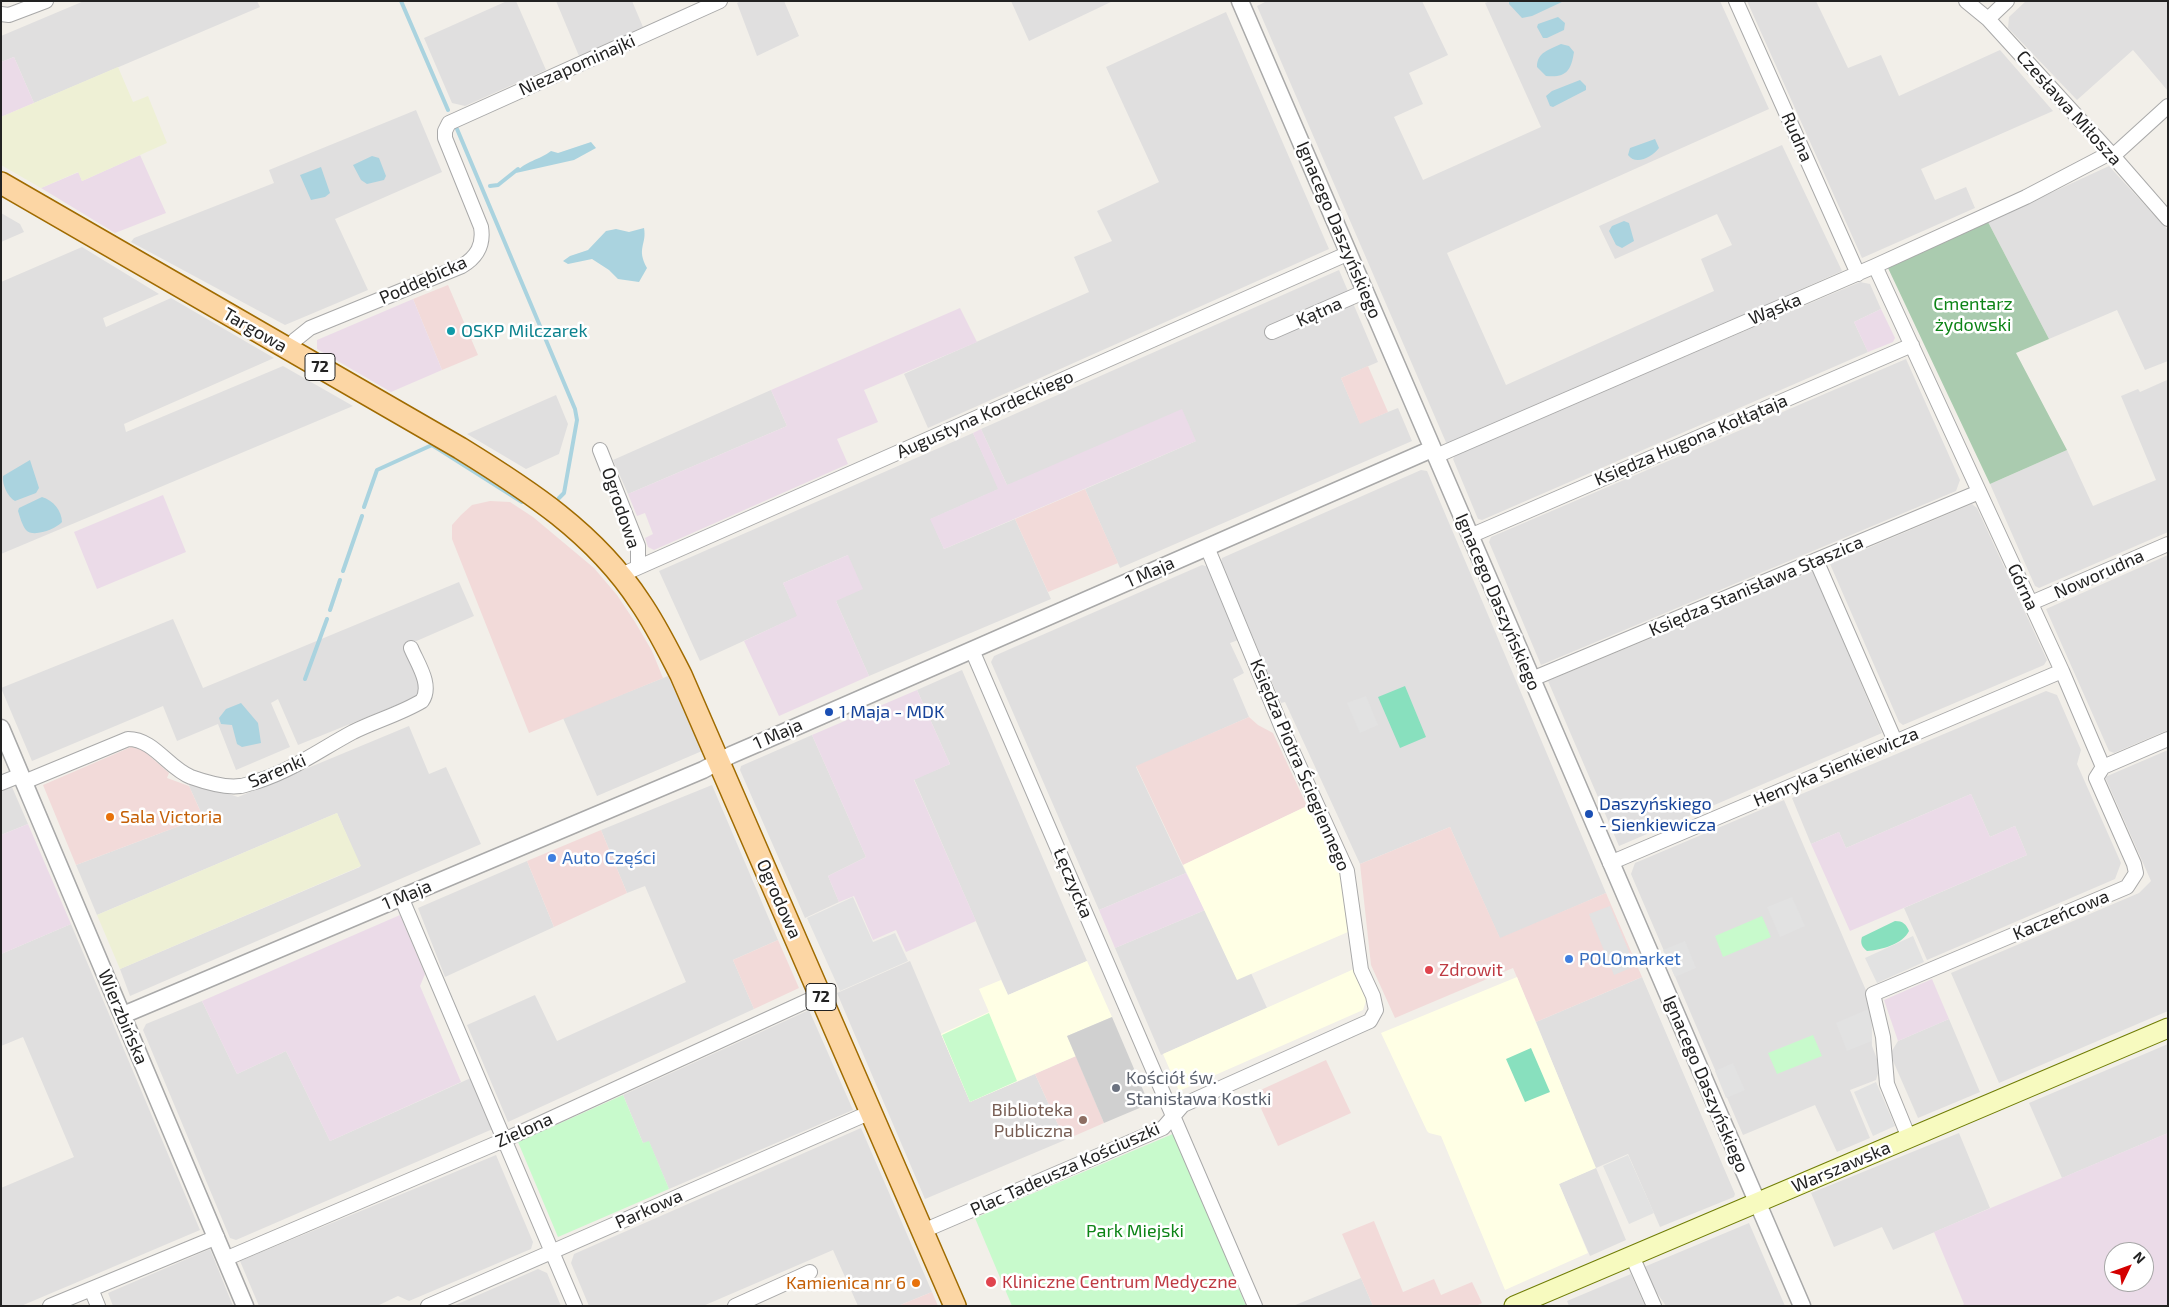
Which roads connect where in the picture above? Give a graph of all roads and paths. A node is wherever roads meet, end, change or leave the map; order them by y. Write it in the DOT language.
graph roads {
  1 [pos="46,1"];
  2 [pos="720,1"];
  3 [pos="1240,1"];
  4 [pos="1736,1"];
  5 [pos="1966,1"];
  6 [pos="2007,1"];
  7 [pos="1,14"];
  8 [pos="1988,19"];
  9 [pos="2168,106"];
  10 [pos="445,138"];
  11 [pos="2112,154"];
  12 [pos="1,184"];
  13 [pos="2168,219"];
  14 [pos="1349,253"];
  15 [pos="1875,266"];
  16 [pos="1858,274"];
  17 [pos="1366,291"];
  18 [pos="1272,332"];
  19 [pos="1912,345"];
  20 [pos="288,349"];
  21 [pos="600,450"];
  22 [pos="1434,453"];
  23 [pos="1979,492"];
  24 [pos="1470,536"];
  25 [pos="2168,544"];
  26 [pos="1207,547"];
  27 [pos="1816,560"];
  28 [pos="629,571"];
  29 [pos="2031,604"];
  30 [pos="411,648"];
  31 [pos="972,650"];
  32 [pos="2062,671"];
  33 [pos="1532,679"];
  34 [pos="1,728"];
  35 [pos="2168,739"];
  36 [pos="1895,741"];
  37 [pos="719,762"];
  38 [pos="2103,767"];
  39 [pos="23,778"];
  40 [pos="1,784"];
  41 [pos="1610,863"];
  42 [pos="401,897"];
  43 [pos="820,995"];
  44 [pos="123,1015"];
  45 [pos="2168,1028"];
  46 [pos="871,1112"];
  47 [pos="1173,1116"];
  48 [pos="1909,1138"];
  49 [pos="504,1140"];
  50 [pos="1756,1203"];
  51 [pos="923,1231"];
  52 [pos="216,1237"];
  53 [pos="551,1252"];
  54 [pos="1632,1256"];
  55 [pos="225,1259"];
  56 [pos="810,1272"];
  57 [pos="91,1289"];
  58 [pos="50,1306"];
  59 [pos="98,1306"];
  60 [pos="245,1306"];
  61 [pos="428,1306"];
  62 [pos="575,1306"];
  63 [pos="735,1306"];
  64 [pos="955,1306"];
  65 [pos="1255,1306"];
  66 [pos="1514,1306"];
  67 [pos="1654,1306"];
  68 [pos="1802,1306"];
  1 -- 7 [label="street"];
  2 -- 10 [label="street, Niezapominajki"];
  3 -- 14 [label="street, Ignacego Daszyńskiego"];
  4 -- 16 [label="street, Rudna"];
  5 -- 8 [label="street, Czesława Miłosza"];
  6 -- 8 [label="street"];
  8 -- 11 [label="street, Czesława Miłosza"];
  9 -- 11 [label="street, Wąska"];
  10 -- 20 [label="street, Poddębicka"];
  11 -- 13 [label="street, Czesława Miłosza"];
  11 -- 15 [label="street, Wąska"];
  12 -- 20 [label="main road, Targowa / 72"];
  14 -- 17 [label="street, Ignacego Daszyńskiego"];
  14 -- 28 [label="street, Augustyna Kordeckiego"];
  15 -- 16 [label="street, Wąska"];
  15 -- 19 [label="street"];
  16 -- 22 [label="street, Wąska"];
  17 -- 18 [label="street, Kątna"];
  17 -- 22 [label="street, Ignacego Daszyńskiego"];
  19 -- 23 [label="street, Górna"];
  19 -- 24 [label="street, Księdza Hugona Kołłątaja"];
  20 -- 28 [label="main road, Targowa / 72"];
  21 -- 28 [label="street, Ogrodowa"];
  22 -- 24 [label="street, Ignacego Daszyńskiego"];
  22 -- 26 [label="street, 1 Maja"];
  23 -- 27 [label="street, Księdza Stanisława Staszica"];
  23 -- 29 [label="street, Górna"];
  24 -- 33 [label="street, Ignacego Daszyńskiego"];
  25 -- 29 [label="street, Noworudna"];
  26 -- 31 [label="street, 1 Maja"];
  26 -- 47 [label="street, Księdza Piotra Ściegiennego"];
  27 -- 33 [label="street, Księdza Stanisława Staszica"];
  27 -- 36 [label="street"];
  28 -- 37 [label="main road, Ogrodowa / 72"];
  29 -- 32 [label="street, Górna"];
  30 -- 39 [label="street, Sarenki"];
  31 -- 37 [label="street, 1 Maja"];
  31 -- 47 [label="street, Łęczycka"];
  32 -- 36 [label="street, Henryka Sienkiewicza"];
  32 -- 38 [label="street, Górna"];
  33 -- 41 [label="street, Ignacego Daszyńskiego"];
  34 -- 39 [label="street, Wierzbińska"];
  35 -- 38 [label="street"];
  36 -- 41 [label="street, Henryka Sienkiewicza"];
  37 -- 42 [label="street, 1 Maja"];
  37 -- 43 [label="main road, Ogrodowa / 72"];
  38 -- 48 [label="street, Kaczeńcowa"];
  39 -- 40 [label="street"];
  39 -- 44 [label="street, Wierzbińska"];
  41 -- 50 [label="street, Ignacego Daszyńskiego"];
  42 -- 44 [label="street, 1 Maja"];
  42 -- 49 [label="street"];
  43 -- 46 [label="main road, Ogrodowa / 72"];
  43 -- 49 [label="street, Zielona"];
  44 -- 52 [label="street, Wierzbińska"];
  45 -- 48 [label="main road, Warszawska"];
  46 -- 51 [label="main road, Ogrodowa / 72"];
  46 -- 53 [label="street, Parkowa"];
  47 -- 51 [label="street, Plac Tadeusza Kościuszki"];
  47 -- 65 [label="street, Plac Tadeusza Kościuszki"];
  48 -- 50 [label="main road, Warszawska"];
  49 -- 53 [label="street"];
  49 -- 55 [label="street, Zielona"];
  50 -- 54 [label="main road, Warszawska"];
  50 -- 68 [label="street, Ignacego Daszyńskiego"];
  51 -- 64 [label="main road, 72"];
  52 -- 55 [label="street, Wierzbińska"];
  52 -- 57 [label="street"];
  53 -- 61 [label="street, Parkowa"];
  53 -- 62 [label="street"];
  54 -- 66 [label="main road, Warszawska"];
  54 -- 67 [label="street"];
  55 -- 60 [label="street, Wierzbińska"];
  56 -- 63 [label="street"];
  57 -- 58 [label="street"];
  57 -- 59 [label="street"];
}
